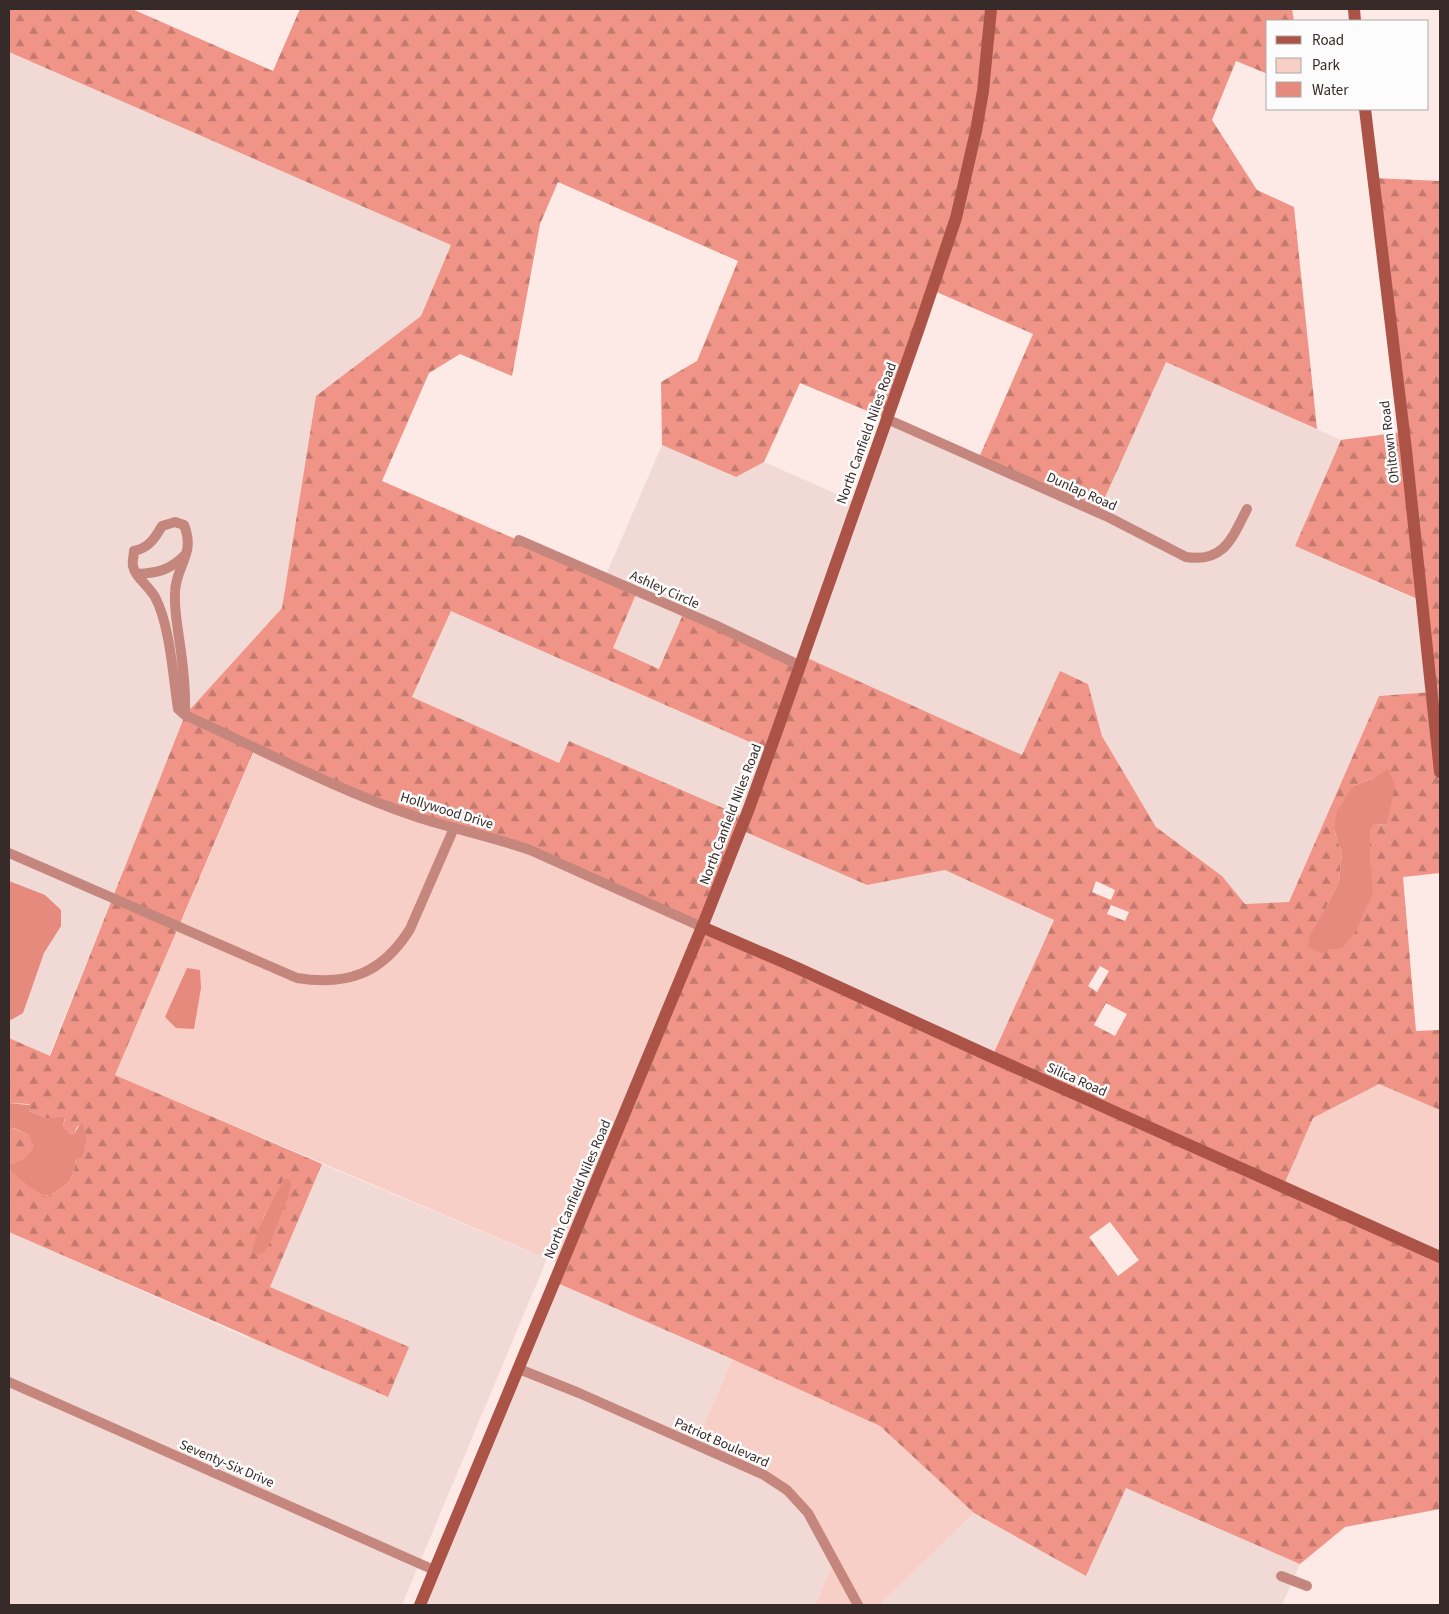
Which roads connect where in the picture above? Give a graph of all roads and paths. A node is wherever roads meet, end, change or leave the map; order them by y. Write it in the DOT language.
graph roads {
  1 [pos="991,9"];
  2 [pos="1365,110"];
  3 [pos="887,419"];
  4 [pos="1247,509"];
  5 [pos="519,540"];
  6 [pos="187,553"];
  7 [pos="137,574"];
  8 [pos="799,665"];
  9 [pos="186,716"];
  10 [pos="1440,772"];
  11 [pos="454,828"];
  12 [pos="9,852"];
  13 [pos="702,927"];
  14 [pos="1440,1257"];
  15 [pos="518,1369"];
  16 [pos="9,1382"];
  17 [pos="434,1570"];
  18 [pos="1281,1576"];
  19 [pos="1307,1586"];
  20 [pos="420,1605"];
  21 [pos="858,1605"];
  1 -- 3 [label="main road, North Canfield Niles Road"];
  2 -- 10 [label="main road, Ohltown Road"];
  3 -- 4 [label="street, Dunlap Road"];
  3 -- 8 [label="main road, North Canfield Niles Road"];
  5 -- 8 [label="street, Ashley Circle"];
  6 -- 7 [label="street"];
  6 -- 7 [label="street"];
  6 -- 9 [label="street"];
  7 -- 9 [label="street"];
  8 -- 13 [label="main road, North Canfield Niles Road"];
  9 -- 11 [label="street, Hollywood Drive"];
  11 -- 12 [label="street"];
  11 -- 13 [label="street, Hollywood Drive"];
  13 -- 14 [label="main road, Silica Road"];
  13 -- 15 [label="main road, North Canfield Niles Road"];
  15 -- 17 [label="main road, North Canfield Niles Road"];
  15 -- 21 [label="street, Patriot Boulevard"];
  16 -- 17 [label="street, Seventy-Six Drive"];
  17 -- 20 [label="main road, North Canfield Niles Road"];
  18 -- 19 [label="street"];
}
